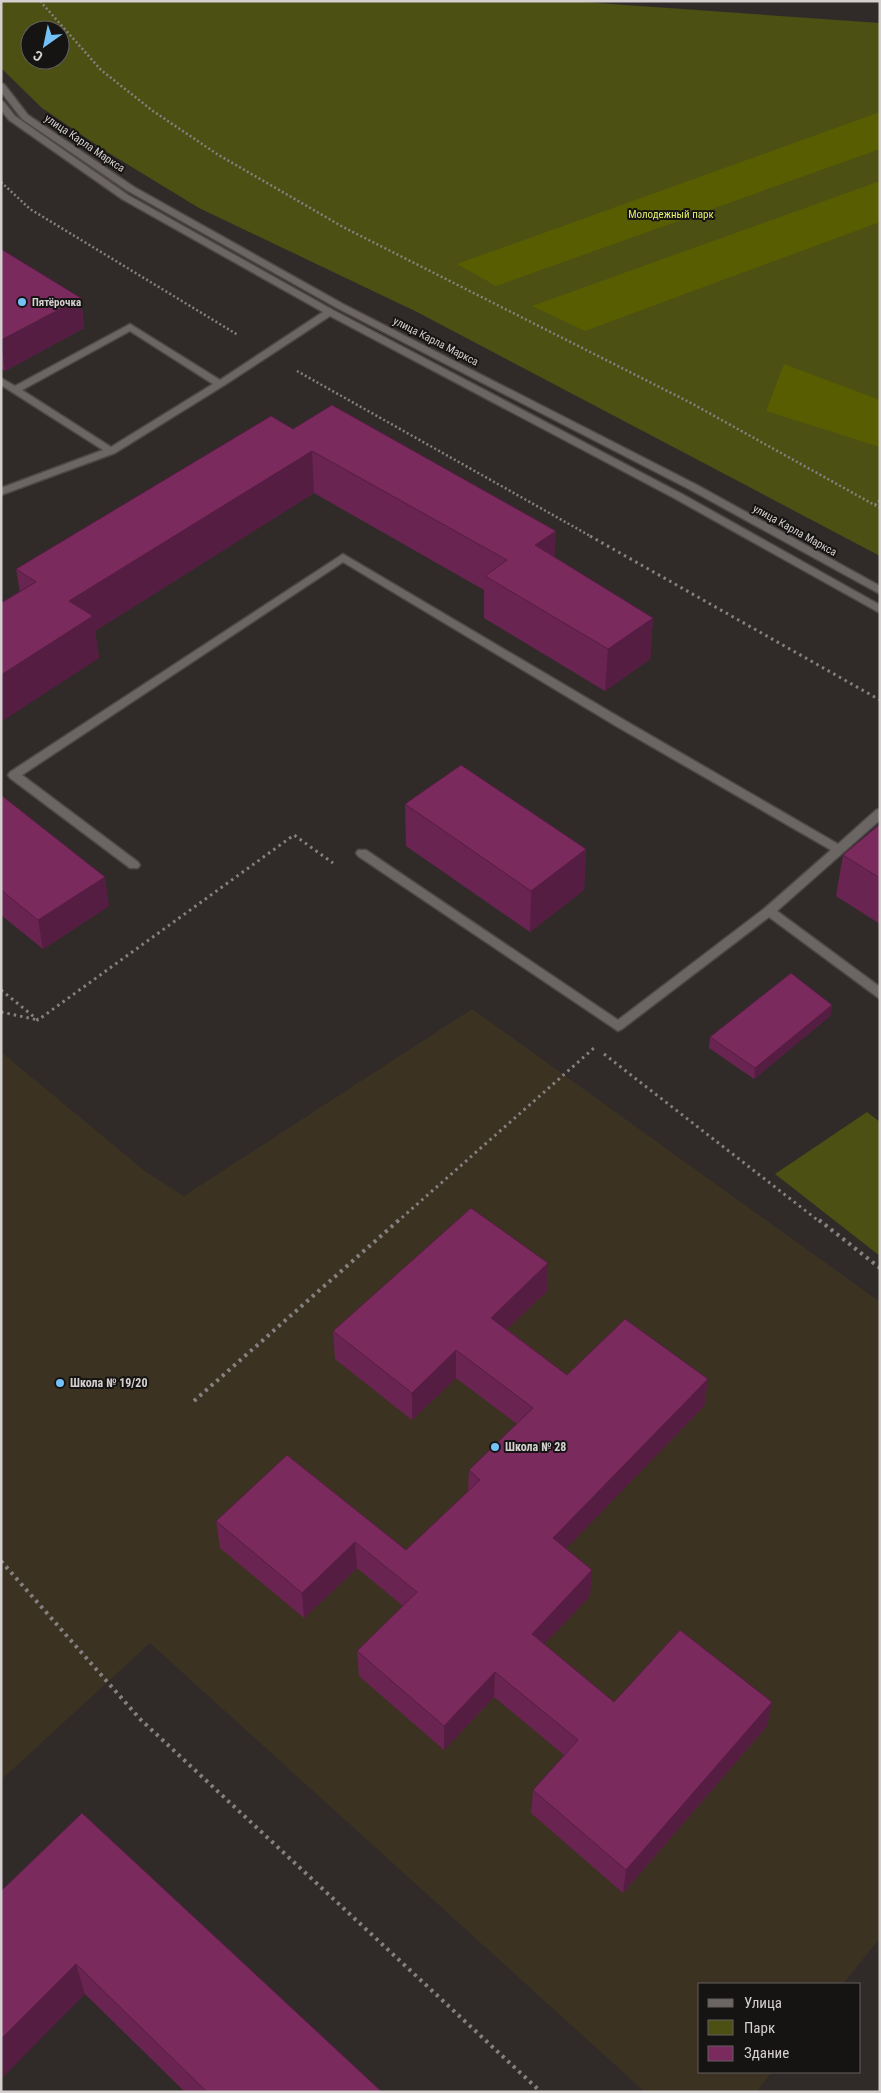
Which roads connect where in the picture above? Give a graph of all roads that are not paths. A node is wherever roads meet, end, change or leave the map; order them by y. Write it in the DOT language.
graph roads {
  1 [pos="1,86"];
  2 [pos="1,104"];
  3 [pos="12,118"];
  4 [pos="1,122"];
  5 [pos="330,312"];
  6 [pos="1,381"];
  7 [pos="220,384"];
  8 [pos="15,390"];
  9 [pos="111,451"];
  10 [pos="1,492"];
  11 [pos="880,591"];
  12 [pos="880,610"];
  13 [pos="880,813"];
  14 [pos="838,849"];
  15 [pos="362,853"];
  16 [pos="134,865"];
  17 [pos="769,911"];
  18 [pos="880,994"];
  1 -- 11 [label="street, улица Карла Маркса"];
  2 -- 3 [label="street"];
  3 -- 4 [label="street"];
  3 -- 5 [label="street"];
  5 -- 7 [label="street"];
  5 -- 12 [label="street"];
  6 -- 8 [label="street"];
  7 -- 8 [label="street"];
  7 -- 9 [label="street"];
  8 -- 9 [label="street"];
  9 -- 10 [label="street"];
  13 -- 14 [label="street"];
  14 -- 16 [label="street"];
  14 -- 17 [label="street"];
  15 -- 17 [label="street"];
  17 -- 18 [label="street"];
}
